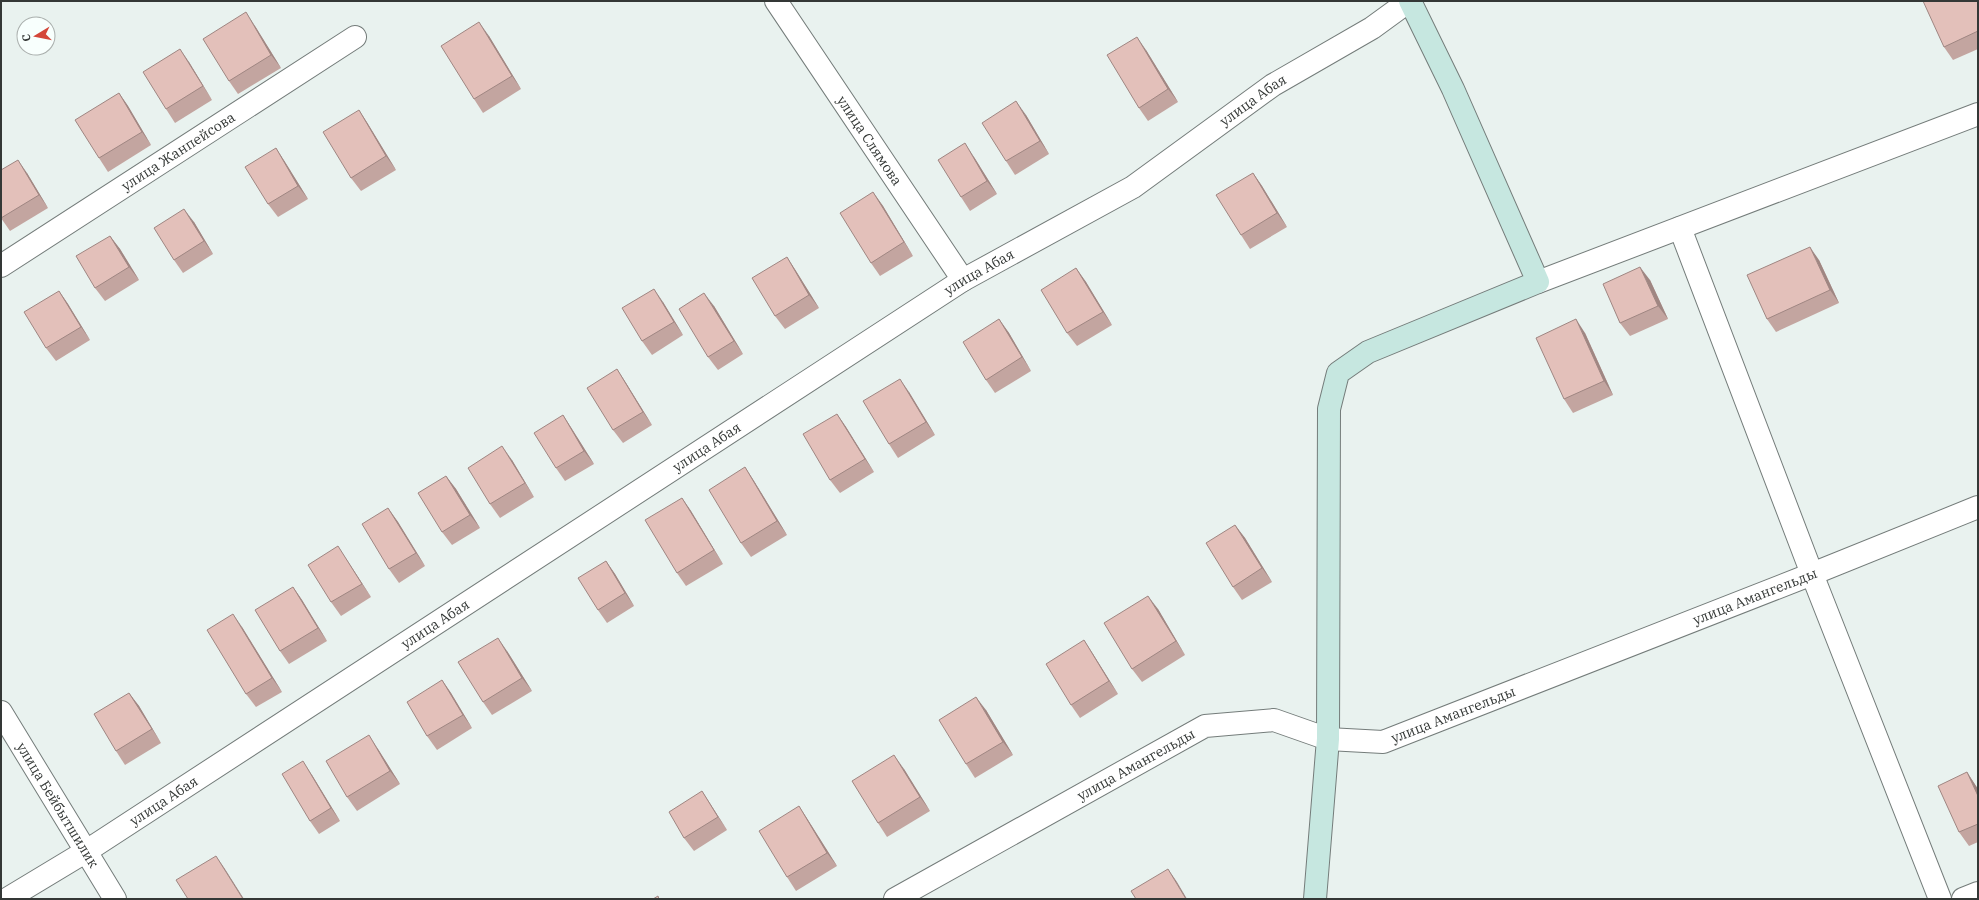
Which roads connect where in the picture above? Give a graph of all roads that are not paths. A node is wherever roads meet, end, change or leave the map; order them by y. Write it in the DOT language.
graph roads {
  1 [pos="776,1"];
  2 [pos="1409,1"];
  3 [pos="355,38"];
  4 [pos="1978,114"];
  5 [pos="1680,228"];
  6 [pos="1,266"];
  7 [pos="963,280"];
  8 [pos="1538,282"];
  9 [pos="1978,507"];
  10 [pos="1812,574"];
  11 [pos="1,712"];
  12 [pos="1328,739"];
  13 [pos="85,852"];
  14 [pos="1978,894"];
  15 [pos="7,899"];
  16 [pos="115,899"];
  17 [pos="895,899"];
  18 [pos="1315,899"];
  19 [pos="1940,899"];
  20 [pos="1963,899"];
  1 -- 7 [label="street, улица Слямова"];
  2 -- 7 [label="street, улица Абая"];
  2 -- 8 [label="street"];
  3 -- 6 [label="street, улица Жанпейсова"];
  4 -- 5 [label="street"];
  5 -- 8 [label="street"];
  5 -- 10 [label="street"];
  7 -- 13 [label="street, улица Абая"];
  8 -- 12 [label="street"];
  9 -- 10 [label="street, улица Амангельды"];
  10 -- 12 [label="street, улица Амангельды"];
  10 -- 19 [label="street"];
  11 -- 13 [label="street, улица Бейбытшилик"];
  12 -- 17 [label="street, улица Амангельды"];
  12 -- 18 [label="street"];
  13 -- 15 [label="street, улица Абая"];
  13 -- 16 [label="street, улица Бейбытшилик"];
  14 -- 20 [label="street"];
}
